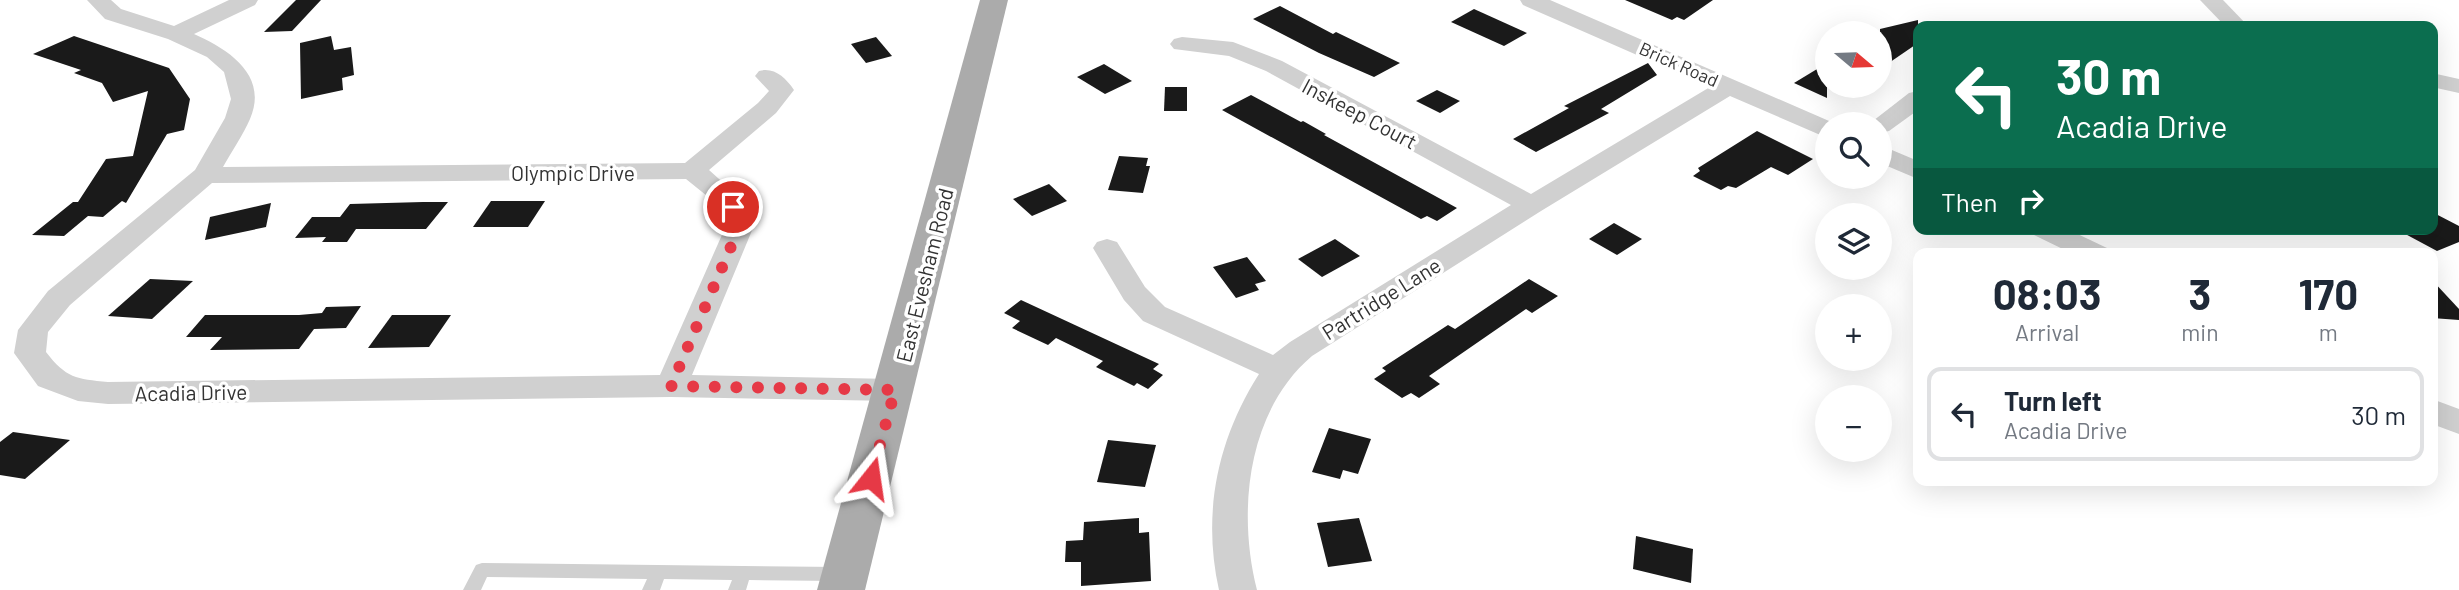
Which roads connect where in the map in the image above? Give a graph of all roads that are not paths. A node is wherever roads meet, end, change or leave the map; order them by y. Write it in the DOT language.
graph roads {
  1 [pos="98,0"];
  2 [pos="247,0"];
  3 [pos="994,0"];
  4 [pos="1531,0"];
  5 [pos="1592,0"];
  6 [pos="2211,0"];
  7 [pos="1567,15"];
  8 [pos="2233,21"];
  9 [pos="176,34"];
  10 [pos="1182,44"];
  11 [pos="767,76"];
  12 [pos="2438,81"];
  13 [pos="1728,86"];
  14 [pos="2459,86"];
  15 [pos="1913,101"];
  16 [pos="1892,117"];
  17 [pos="1815,124"];
  18 [pos="1892,159"];
  19 [pos="1913,169"];
  20 [pos="692,171"];
  21 [pos="205,176"];
  22 [pos="1531,205"];
  23 [pos="2057,235"];
  24 [pos="1107,248"];
  25 [pos="2084,248"];
  26 [pos="1278,370"];
  27 [pos="671,386"];
  28 [pos="895,390"];
  29 [pos="2438,413"];
  30 [pos="2459,422"];
  31 [pos="659,572"];
  32 [pos="740,581"];
  33 [pos="843,582"];
  34 [pos="472,590"];
  35 [pos="651,590"];
  36 [pos="1238,590"];
  1 -- 9 [label="street, Acadia Drive"];
  2 -- 9 [label="street"];
  3 -- 28 [label="main road, East Evesham Road"];
  4 -- 7 [label="street, Brick Road"];
  5 -- 7 [label="street"];
  6 -- 8 [label="street"];
  7 -- 13 [label="street, Brick Road"];
  9 -- 21 [label="street, Acadia Drive"];
  10 -- 22 [label="street, Inskeep Court"];
  11 -- 20 [label="street"];
  12 -- 14 [label="street"];
  13 -- 17 [label="street, Brick Road"];
  13 -- 22 [label="street, Partridge Lane"];
  15 -- 16 [label="street"];
  18 -- 19 [label="street"];
  20 -- 21 [label="street, Olympic Drive"];
  20 -- 27 [label="street"];
  21 -- 27 [label="street, Acadia Drive"];
  22 -- 26 [label="street, Partridge Lane"];
  23 -- 25 [label="street"];
  24 -- 26 [label="street"];
  26 -- 36 [label="street, Partridge Lane"];
  27 -- 28 [label="street, Acadia Drive"];
  28 -- 33 [label="main road, East Evesham Road"];
  29 -- 30 [label="street"];
  31 -- 32 [label="lane"];
  31 -- 34 [label="lane"];
  31 -- 35 [label="lane"];
  32 -- 33 [label="lane"];
}
